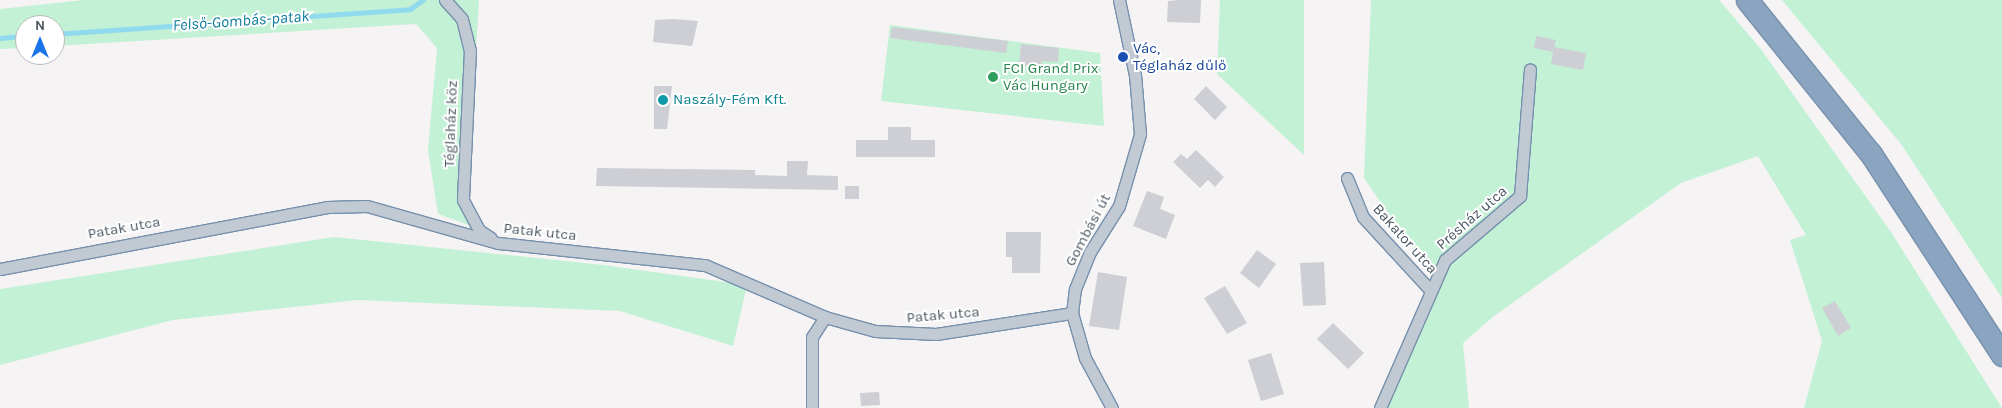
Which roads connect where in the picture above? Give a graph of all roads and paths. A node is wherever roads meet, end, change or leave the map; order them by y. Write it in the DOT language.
graph roads {
  1 [pos="445,0"];
  2 [pos="1119,0"];
  3 [pos="1747,0"];
  4 [pos="1530,69"];
  5 [pos="1347,178"];
  6 [pos="498,244"];
  7 [pos="0,269"];
  8 [pos="1431,291"];
  9 [pos="1072,313"];
  10 [pos="825,317"];
  11 [pos="2002,355"];
  12 [pos="812,408"];
  13 [pos="1112,408"];
  14 [pos="1380,408"];
  1 -- 6 [label="street, Téglaház köz"];
  2 -- 9 [label="street, Gombási út"];
  3 -- 11 [label="highway"];
  4 -- 8 [label="street, Présház utca"];
  5 -- 8 [label="street, Bakator utca"];
  6 -- 7 [label="street, Patak utca"];
  6 -- 10 [label="street, Patak utca"];
  8 -- 14 [label="street, Présház utca"];
  9 -- 10 [label="street, Patak utca"];
  9 -- 13 [label="street, Gombási út"];
  10 -- 12 [label="street"];
}
